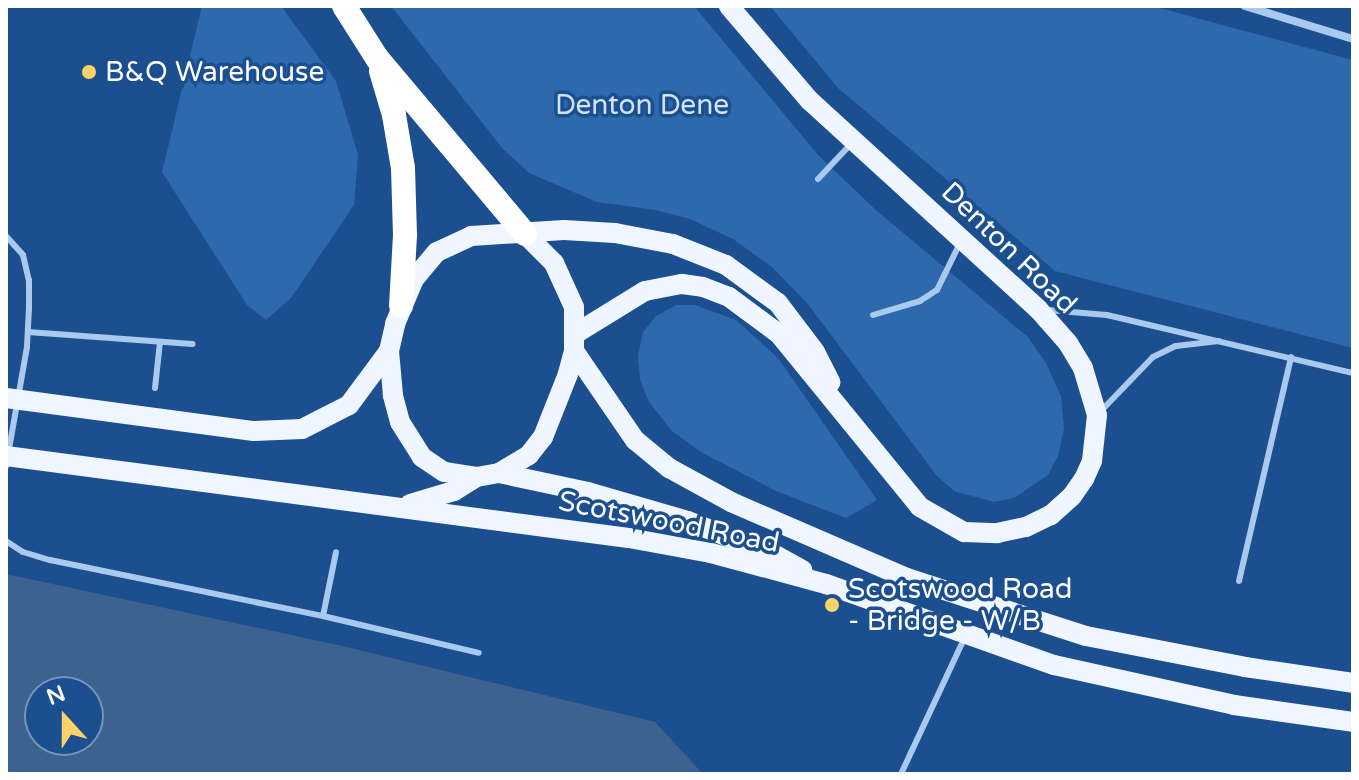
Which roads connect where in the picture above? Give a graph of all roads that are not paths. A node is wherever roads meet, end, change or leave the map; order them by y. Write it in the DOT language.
graph roads {
  1 [pos="344,6"];
  2 [pos="729,6"];
  3 [pos="1245,6"];
  4 [pos="1353,39"];
  5 [pos="377,58"];
  6 [pos="853,141"];
  7 [pos="818,179"];
  8 [pos="525,234"];
  9 [pos="6,236"];
  10 [pos="962,239"];
  11 [pos="401,306"];
  12 [pos="1038,309"];
  13 [pos="873,315"];
  14 [pos="28,332"];
  15 [pos="1226,341"];
  16 [pos="160,342"];
  17 [pos="574,342"];
  18 [pos="193,344"];
  19 [pos="389,351"];
  20 [pos="1291,357"];
  21 [pos="1353,373"];
  22 [pos="155,388"];
  23 [pos="12,399"];
  24 [pos="847,414"];
  25 [pos="1097,415"];
  26 [pos="7,459"];
  27 [pos="499,473"];
  28 [pos="476,477"];
  29 [pos="398,507"];
  30 [pos="6,541"];
  31 [pos="336,552"];
  32 [pos="1239,581"];
  33 [pos="826,584"];
  34 [pos="323,616"];
  35 [pos="967,634"];
  36 [pos="479,653"];
  37 [pos="1353,683"];
  38 [pos="1353,722"];
  39 [pos="901,774"];
  1 -- 5 [label="highway"];
  2 -- 6 [label="main road, Denton Road"];
  3 -- 4 [label="street"];
  5 -- 8 [label="highway"];
  5 -- 11 [label="highway"];
  6 -- 7 [label="lane"];
  6 -- 10 [label="main road, Denton Road"];
  8 -- 11 [label="main road"];
  8 -- 17 [label="main road"];
  8 -- 24 [label="main road"];
  9 -- 14 [label="lane"];
  10 -- 12 [label="main road, Denton Road"];
  10 -- 13 [label="lane"];
  11 -- 19 [label="main road"];
  12 -- 15 [label="lane"];
  12 -- 25 [label="main road, Denton Road"];
  14 -- 16 [label="lane"];
  14 -- 23 [label="lane"];
  15 -- 20 [label="lane"];
  15 -- 25 [label="lane"];
  16 -- 18 [label="lane"];
  16 -- 22 [label="lane"];
  17 -- 24 [label="main road"];
  17 -- 27 [label="main road"];
  17 -- 37 [label="main road"];
  19 -- 23 [label="main road"];
  19 -- 28 [label="main road"];
  20 -- 21 [label="lane"];
  20 -- 32 [label="lane"];
  23 -- 26 [label="lane"];
  24 -- 25 [label="main road, Denton Road"];
  26 -- 29 [label="main road, Scotswood Road"];
  27 -- 28 [label="main road"];
  27 -- 33 [label="main road"];
  28 -- 29 [label="main road"];
  29 -- 33 [label="main road, Scotswood Road"];
  30 -- 34 [label="lane"];
  31 -- 34 [label="lane"];
  33 -- 35 [label="main road, Scotswood Road"];
  34 -- 36 [label="lane"];
  35 -- 38 [label="main road, Scotswood Road"];
  35 -- 39 [label="lane"];
}
